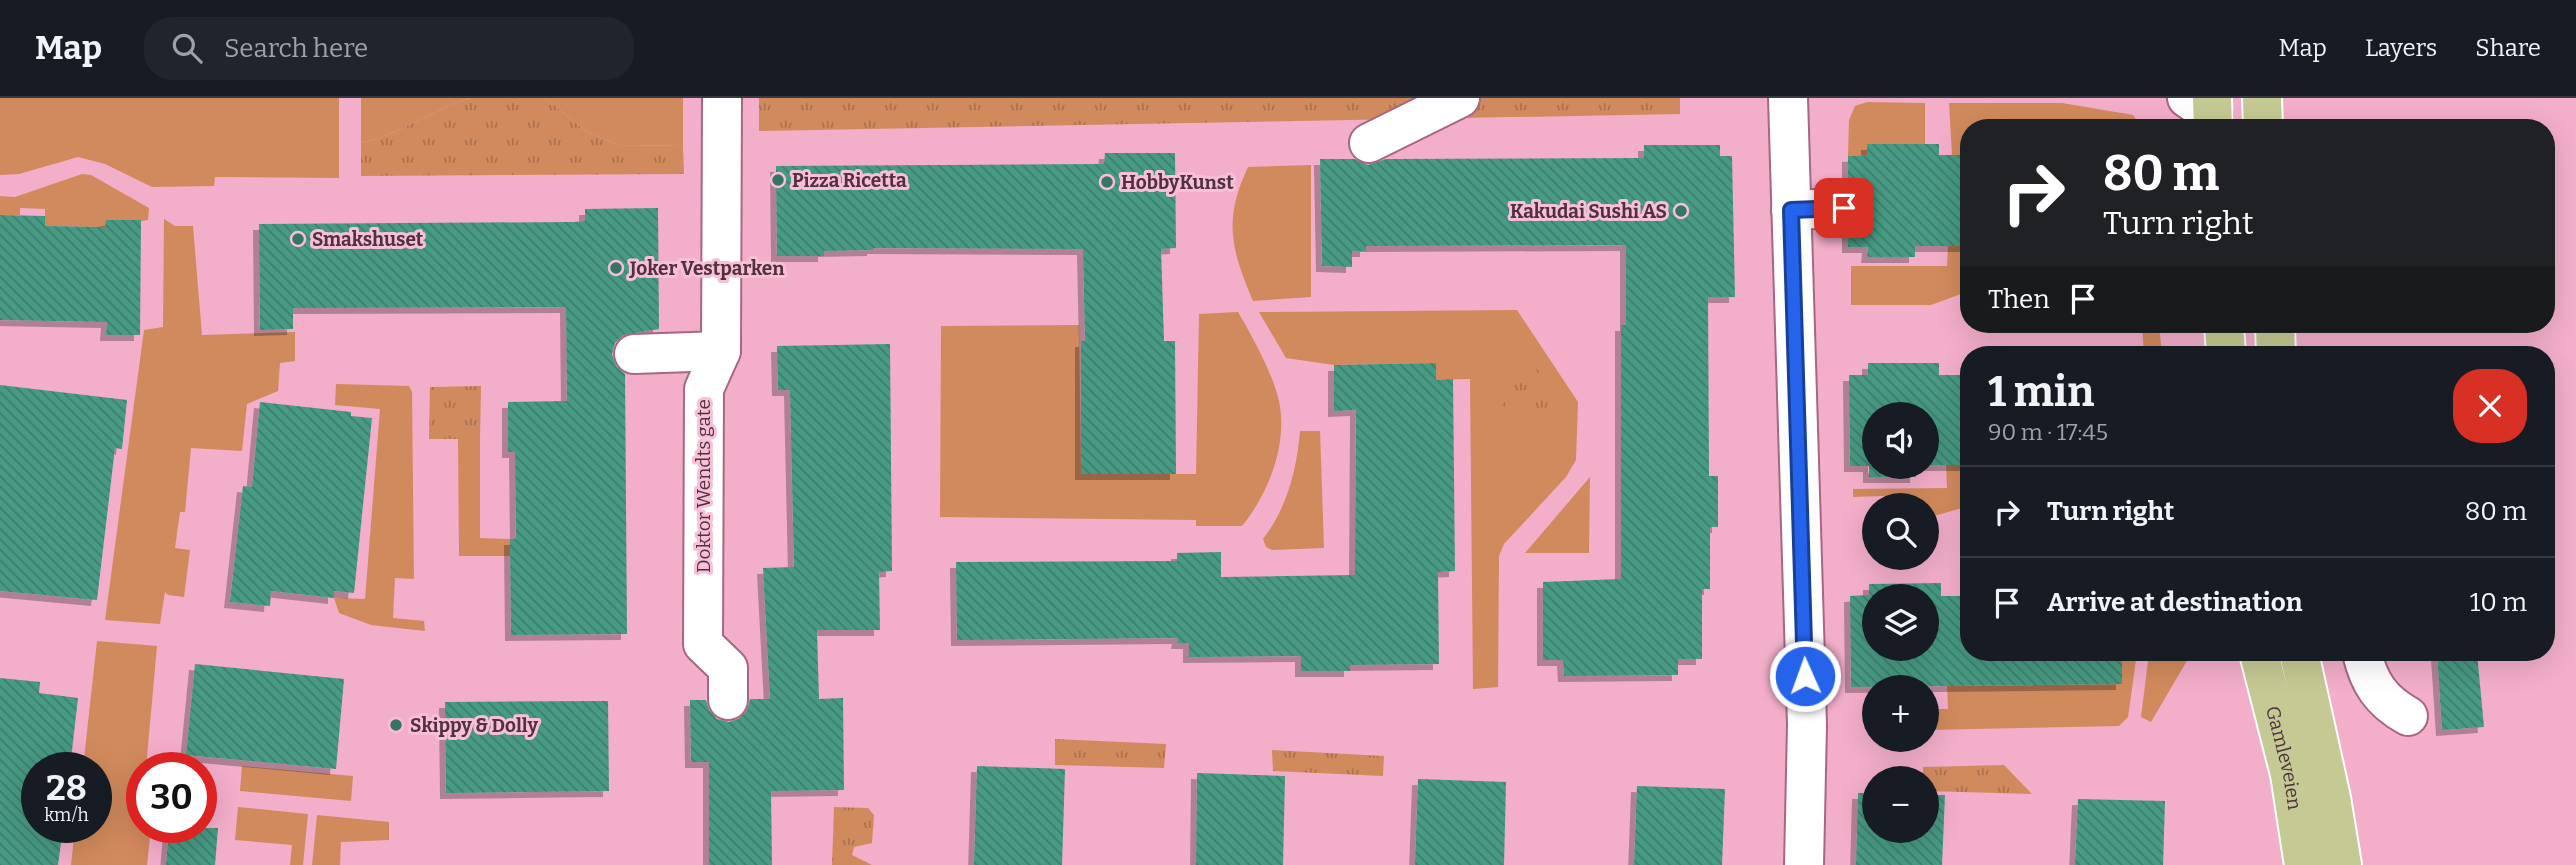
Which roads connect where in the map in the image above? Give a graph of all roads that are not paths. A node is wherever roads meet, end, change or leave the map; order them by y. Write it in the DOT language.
graph roads {
  1 [pos="722,98"];
  2 [pos="1460,98"];
  3 [pos="1788,98"];
  4 [pos="2262,98"];
  5 [pos="2263,119"];
  6 [pos="1369,143"];
  7 [pos="1844,208"];
  8 [pos="1791,210"];
  9 [pos="721,351"];
  10 [pos="634,354"];
  11 [pos="2261,661"];
  12 [pos="2301,661"];
  13 [pos="2365,661"];
  14 [pos="728,700"];
  15 [pos="2408,716"];
  16 [pos="1804,865"];
  17 [pos="2304,865"];
  18 [pos="2342,865"];
  1 -- 9 [label="street, Doktor Wendts gate"];
  2 -- 6 [label="street"];
  3 -- 8 [label="street"];
  4 -- 5 [label="main road"];
  7 -- 8 [label="street"];
  8 -- 16 [label="street"];
  9 -- 10 [label="street"];
  9 -- 14 [label="street, Doktor Wendts gate"];
  11 -- 17 [label="main road, Gamleveien"];
  12 -- 18 [label="main road, Gamleveien"];
  13 -- 15 [label="street"];
}
